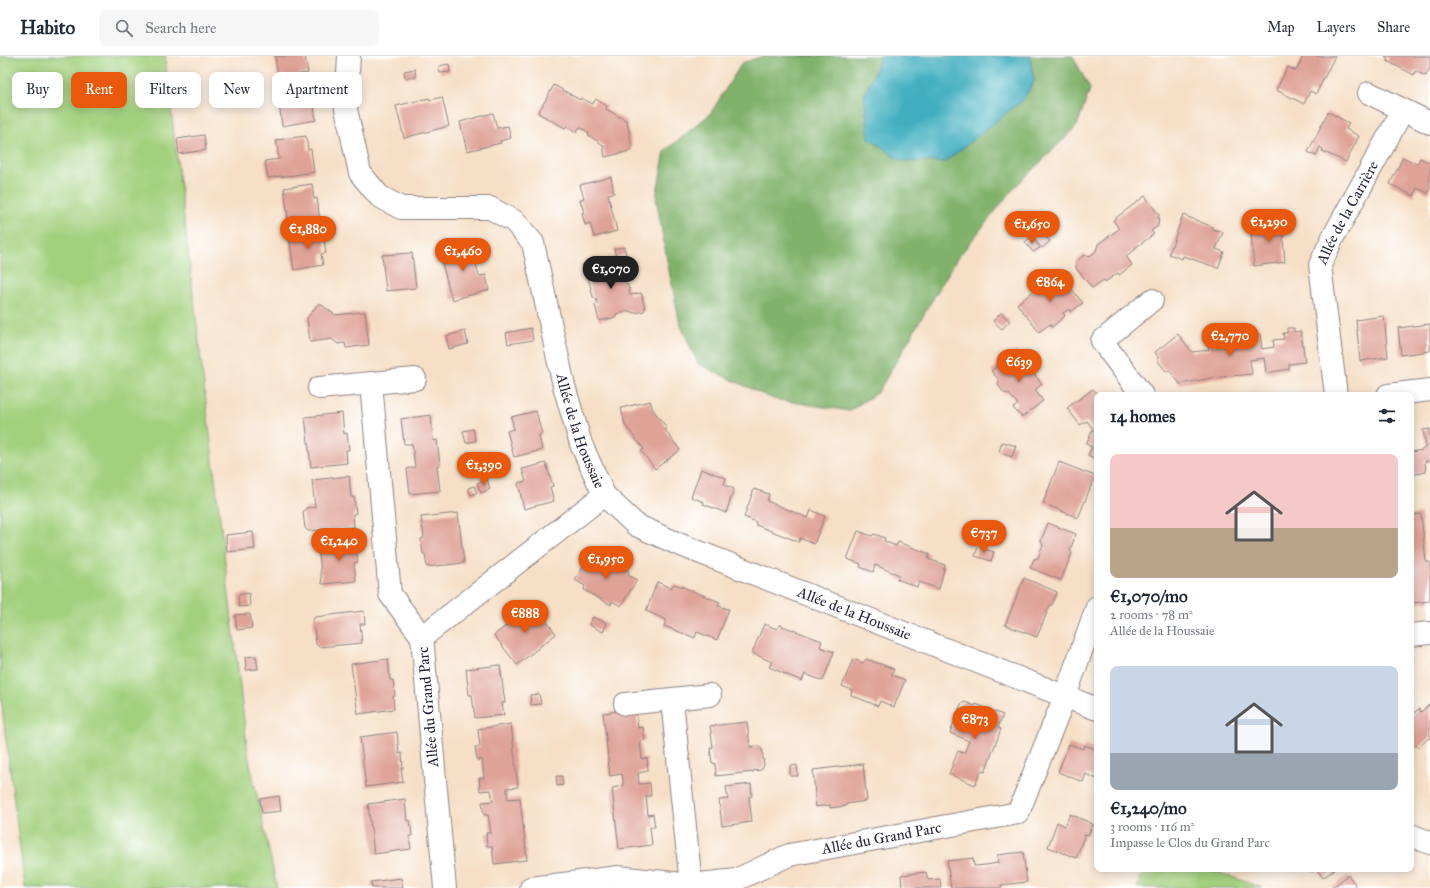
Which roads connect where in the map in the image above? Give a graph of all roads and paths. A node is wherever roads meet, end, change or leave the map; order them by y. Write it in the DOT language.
graph roads {
  1 [pos="348,56"];
  2 [pos="1369,93"];
  3 [pos="1403,110"];
  4 [pos="1430,123"];
  5 [pos="1152,300"];
  6 [pos="415,379"];
  7 [pos="371,383"];
  8 [pos="320,388"];
  9 [pos="1430,390"];
  10 [pos="1140,392"];
  11 [pos="1336,392"];
  12 [pos="1413,392"];
  13 [pos="604,495"];
  14 [pos="1094,616"];
  15 [pos="1430,633"];
  16 [pos="1414,635"];
  17 [pos="422,637"];
  18 [pos="710,695"];
  19 [pos="1066,696"];
  20 [pos="672,700"];
  21 [pos="625,704"];
  22 [pos="1094,708"];
  23 [pos="1414,836"];
  24 [pos="1430,842"];
  25 [pos="691,885"];
  26 [pos="445,888"];
  27 [pos="531,888"];
  1 -- 13 [label="street, Allée de la Houssaie"];
  2 -- 3 [label="street"];
  3 -- 4 [label="street"];
  3 -- 11 [label="street, Allée de la Carrière"];
  5 -- 10 [label="street"];
  6 -- 7 [label="street"];
  7 -- 8 [label="street"];
  7 -- 17 [label="street"];
  9 -- 12 [label="street"];
  13 -- 17 [label="street, Allée du Grand Parc"];
  13 -- 19 [label="street, Allée de la Houssaie"];
  14 -- 19 [label="street, Allée du Grand Parc"];
  15 -- 16 [label="street"];
  17 -- 26 [label="street, Allée du Grand Parc"];
  18 -- 20 [label="street"];
  19 -- 22 [label="street, Allée de la Houssaie"];
  19 -- 25 [label="street, Allée du Grand Parc"];
  20 -- 21 [label="street"];
  20 -- 25 [label="street"];
  23 -- 24 [label="street"];
  25 -- 27 [label="street, Allée du Grand Parc"];
}
